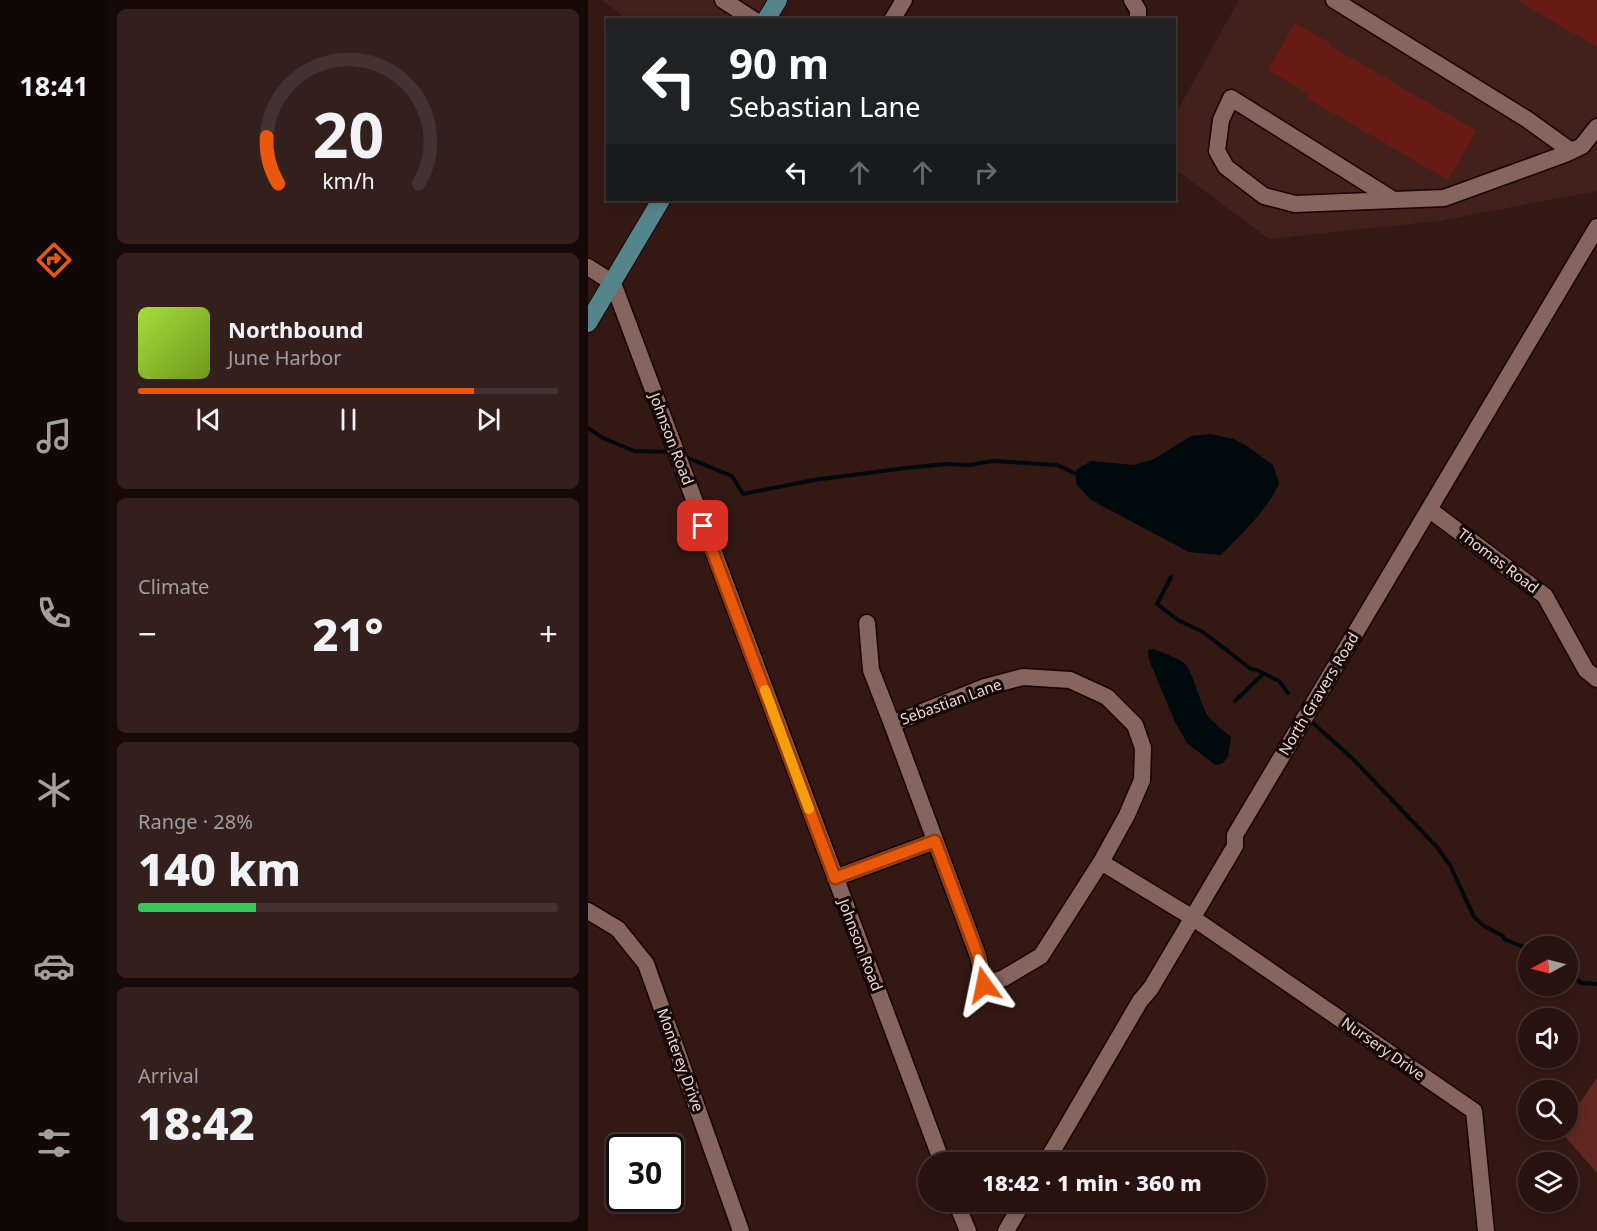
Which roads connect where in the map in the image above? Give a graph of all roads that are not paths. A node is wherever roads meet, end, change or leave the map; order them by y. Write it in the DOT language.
graph roads {
  1 [pos="723,0"];
  2 [pos="777,0"];
  3 [pos="904,0"];
  4 [pos="1132,0"];
  5 [pos="1334,0"];
  6 [pos="751,18"];
  7 [pos="767,18"];
  8 [pos="893,18"];
  9 [pos="1138,18"];
  10 [pos="1597,127"];
  11 [pos="1571,151"];
  12 [pos="1392,199"];
  13 [pos="660,201"];
  14 [pos="1597,227"];
  15 [pos="588,267"];
  16 [pos="613,284"];
  17 [pos="588,323"];
  18 [pos="1430,510"];
  19 [pos="867,623"];
  20 [pos="1597,679"];
  21 [pos="892,724"];
  22 [pos="935,841"];
  23 [pos="1101,862"];
  24 [pos="835,878"];
  25 [pos="588,911"];
  26 [pos="1193,918"];
  27 [pos="938,1152"];
  28 [pos="1052,1152"];
  29 [pos="961,1212"];
  30 [pos="1017,1212"];
  31 [pos="741,1231"];
  32 [pos="968,1231"];
  33 [pos="1006,1231"];
  34 [pos="1486,1231"];
  1 -- 6 [label="street"];
  2 -- 7 [label="main road"];
  3 -- 8 [label="street"];
  4 -- 9 [label="street"];
  5 -- 11 [label="street"];
  10 -- 11 [label="street"];
  11 -- 12 [label="street"];
  12 -- 12 [label="street"];
  13 -- 16 [label="main road"];
  14 -- 18 [label="street, North Gravers Road"];
  15 -- 16 [label="street"];
  16 -- 17 [label="main road"];
  16 -- 24 [label="street, Johnson Road"];
  18 -- 20 [label="street, Thomas Road"];
  18 -- 26 [label="street, North Gravers Road"];
  19 -- 21 [label="street, Sebastian Lane"];
  21 -- 22 [label="street, Sebastian Lane"];
  21 -- 23 [label="street, Sebastian Lane"];
  22 -- 23 [label="street, Sebastian Lane"];
  22 -- 24 [label="street"];
  23 -- 26 [label="street"];
  24 -- 27 [label="street, Johnson Road"];
  25 -- 31 [label="street, Monterey Drive"];
  26 -- 28 [label="street, North Gravers Road"];
  26 -- 34 [label="street, Nursery Drive"];
  29 -- 32 [label="street"];
  30 -- 33 [label="street"];
}
